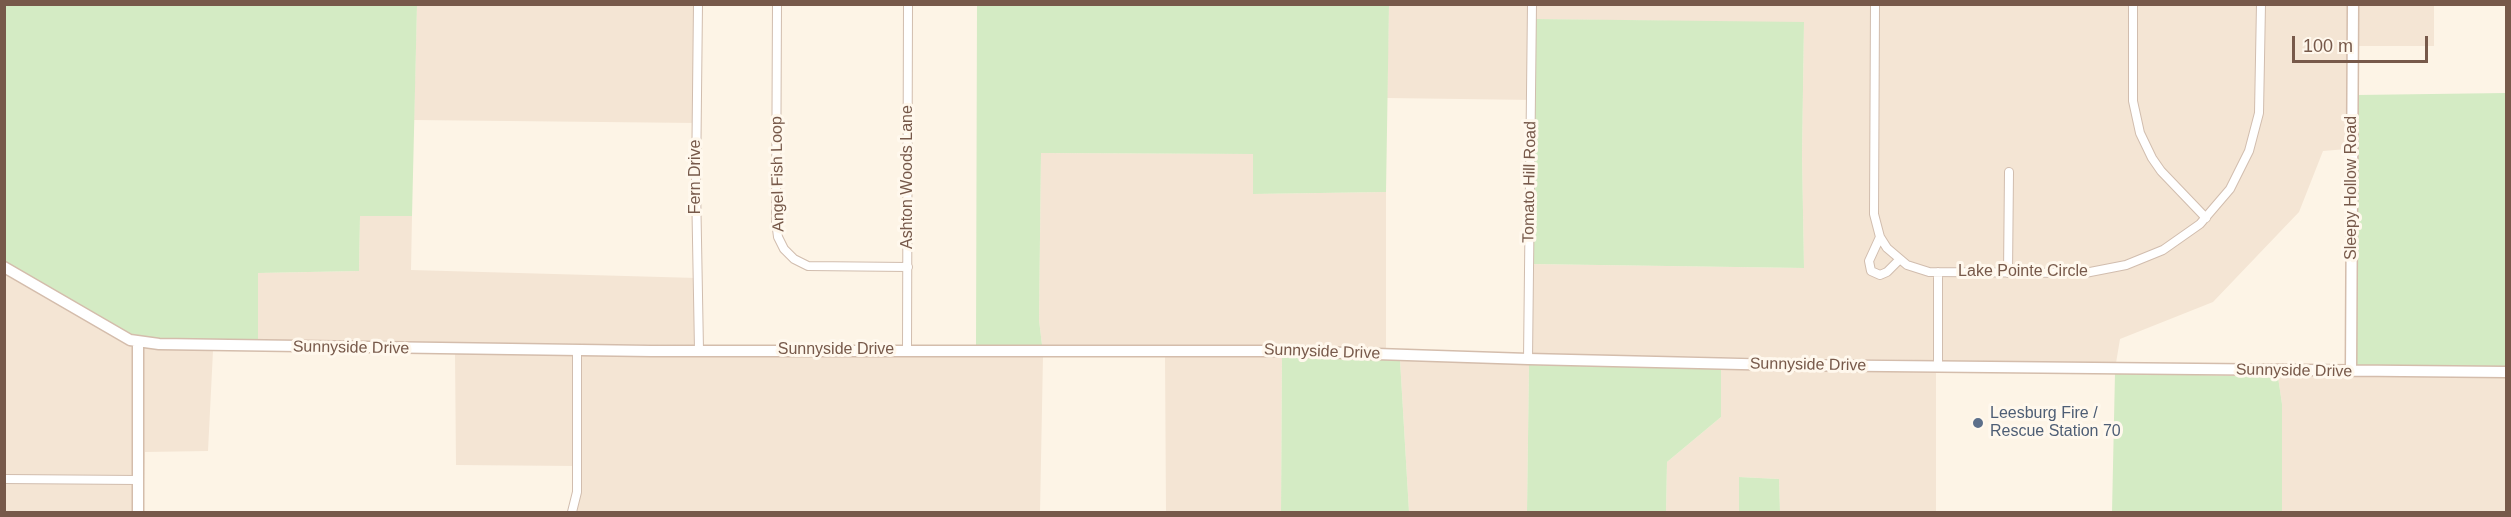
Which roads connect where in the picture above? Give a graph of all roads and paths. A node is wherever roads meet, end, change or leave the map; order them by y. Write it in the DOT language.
graph roads {
  1 [pos="698,4"];
  2 [pos="777,4"];
  3 [pos="908,4"];
  4 [pos="1532,4"];
  5 [pos="1875,4"];
  6 [pos="2133,4"];
  7 [pos="2261,4"];
  8 [pos="2353,4"];
  9 [pos="2009,172"];
  10 [pos="2206,218"];
  11 [pos="1880,237"];
  12 [pos="1899,260"];
  13 [pos="4,267"];
  14 [pos="908,267"];
  15 [pos="1938,272"];
  16 [pos="2008,273"];
  17 [pos="138,343"];
  18 [pos="907,349"];
  19 [pos="577,350"];
  20 [pos="699,350"];
  21 [pos="1528,359"];
  22 [pos="1938,366"];
  23 [pos="2351,371"];
  24 [pos="2506,372"];
  25 [pos="4,479"];
  26 [pos="138,480"];
  27 [pos="138,513"];
  28 [pos="572,513"];
  1 -- 20 [label="street, Fern Drive"];
  2 -- 14 [label="street, Angel Fish Loop"];
  3 -- 14 [label="street, Ashton Woods Lane"];
  4 -- 21 [label="street, Tomato Hill Road"];
  5 -- 11 [label="street, Lake Pointe Circle"];
  6 -- 10 [label="street"];
  7 -- 10 [label="street, Lake Pointe Circle"];
  8 -- 23 [label="street, Sleepy Hollow Road"];
  9 -- 16 [label="street"];
  10 -- 16 [label="street, Lake Pointe Circle"];
  11 -- 12 [label="street, Lake Pointe Circle"];
  11 -- 12 [label="street"];
  12 -- 15 [label="street, Lake Pointe Circle"];
  13 -- 17 [label="street, Sunnyside Drive"];
  14 -- 18 [label="street, Ashton Woods Lane"];
  15 -- 16 [label="street, Lake Pointe Circle"];
  15 -- 22 [label="street"];
  17 -- 19 [label="street, Sunnyside Drive"];
  17 -- 26 [label="street"];
  18 -- 20 [label="street, Sunnyside Drive"];
  18 -- 21 [label="street, Sunnyside Drive"];
  19 -- 20 [label="street, Sunnyside Drive"];
  19 -- 28 [label="street"];
  21 -- 22 [label="street, Sunnyside Drive"];
  22 -- 23 [label="street, Sunnyside Drive"];
  23 -- 24 [label="street, Sunnyside Drive"];
  25 -- 26 [label="street"];
  26 -- 27 [label="street"];
}
